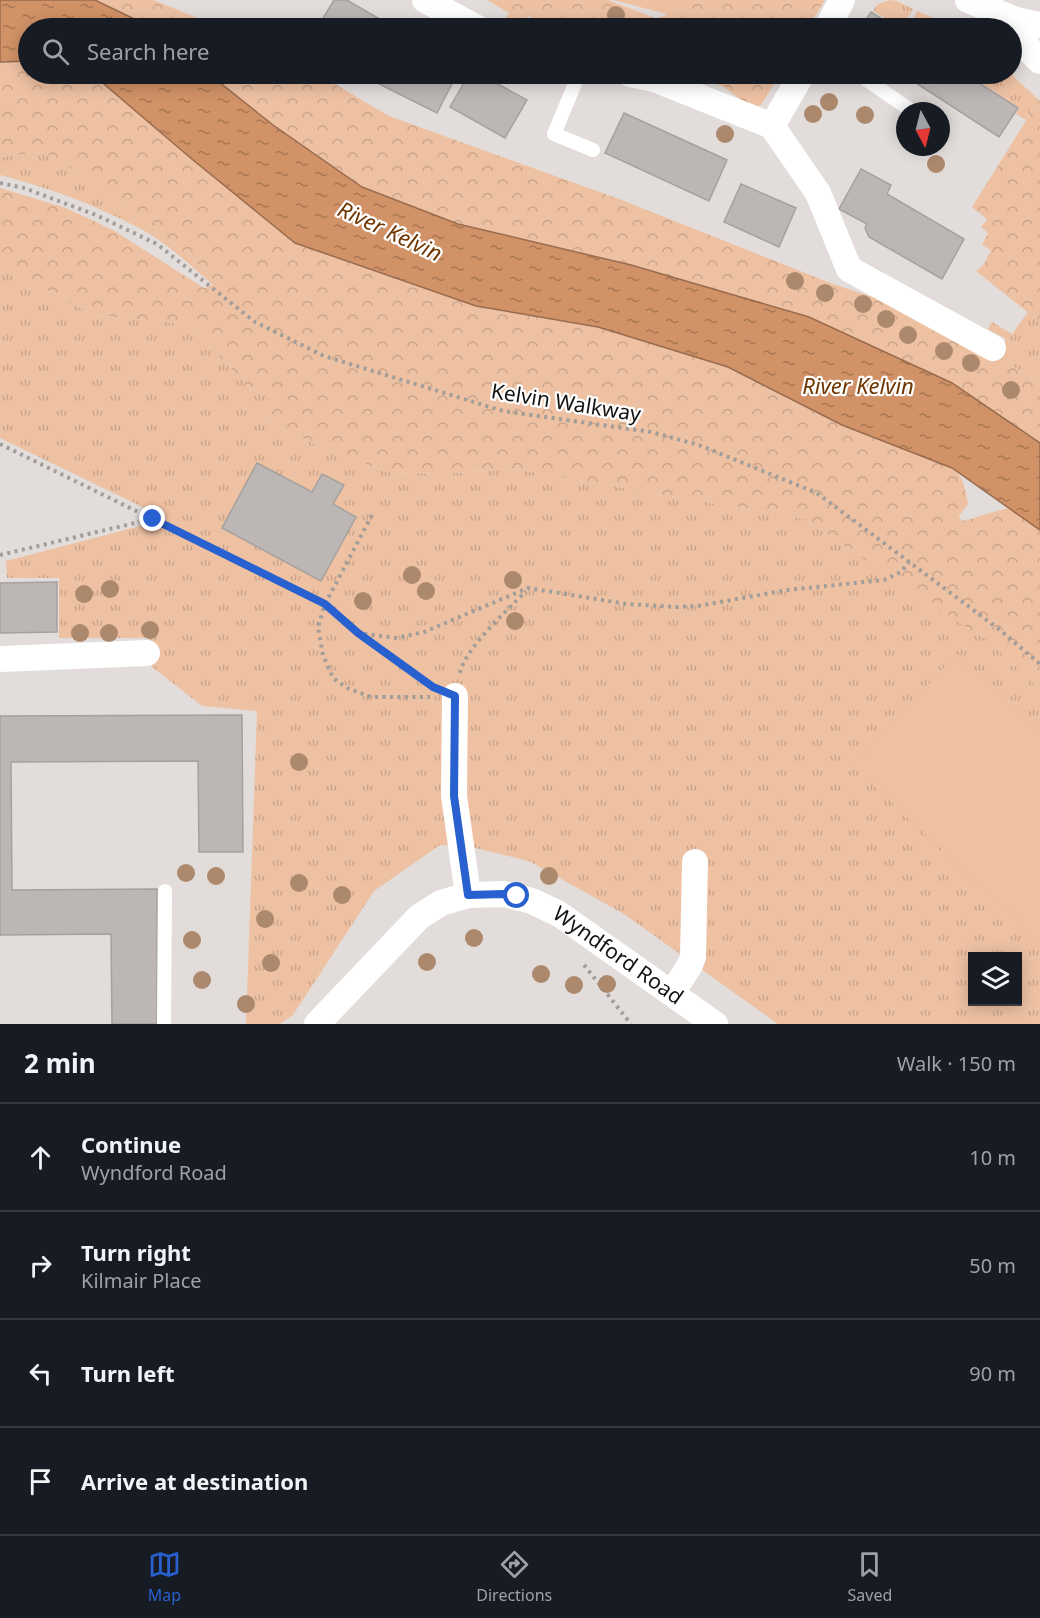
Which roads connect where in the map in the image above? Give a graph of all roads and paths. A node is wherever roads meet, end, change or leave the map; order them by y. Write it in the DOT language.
graph roads {
  1 [pos="425,0"];
  2 [pos="842,0"];
  3 [pos="968,0"];
  4 [pos="458,18"];
  5 [pos="832,18"];
  6 [pos="1017,18"];
  7 [pos="1028,22"];
  8 [pos="1040,61"];
  9 [pos="575,84"];
  10 [pos="667,84"];
  11 [pos="795,84"];
  12 [pos="873,84"];
  13 [pos="899,102"];
  14 [pos="772,126"];
  15 [pos="592,150"];
  16 [pos="0,183"];
  17 [pos="993,348"];
  18 [pos="0,444"];
  19 [pos="372,515"];
  20 [pos="153,519"];
  21 [pos="0,555"];
  22 [pos="909,562"];
  23 [pos="528,588"];
  24 [pos="325,604"];
  25 [pos="358,633"];
  26 [pos="147,653"];
  27 [pos="0,659"];
  28 [pos="1040,664"];
  29 [pos="455,696"];
  30 [pos="695,862"];
  31 [pos="165,891"];
  32 [pos="468,895"];
  33 [pos="577,927"];
  34 [pos="672,993"];
  35 [pos="164,1024"];
  36 [pos="317,1024"];
  37 [pos="631,1024"];
  38 [pos="716,1024"];
  1 -- 4 [label="street"];
  2 -- 5 [label="street"];
  3 -- 6 [label="street"];
  7 -- 8 [label="street"];
  9 -- 15 [label="lane"];
  10 -- 14 [label="street"];
  11 -- 14 [label="street"];
  12 -- 13 [label="lane"];
  14 -- 17 [label="street"];
  16 -- 22 [label="path, Kelvin Walkway"];
  18 -- 20 [label="path"];
  19 -- 24 [label="path"];
  20 -- 21 [label="path"];
  20 -- 24 [label="path"];
  22 -- 23 [label="path"];
  22 -- 28 [label="path, Kelvin Walkway"];
  23 -- 25 [label="path"];
  23 -- 29 [label="path"];
  24 -- 25 [label="path"];
  24 -- 29 [label="path"];
  25 -- 29 [label="path"];
  26 -- 27 [label="street"];
  29 -- 32 [label="street"];
  30 -- 34 [label="street"];
  31 -- 35 [label="lane"];
  32 -- 33 [label="street, Wyndford Road"];
  32 -- 36 [label="street, Wyndford Road"];
  33 -- 34 [label="street, Wyndford Road"];
  33 -- 37 [label="path"];
  34 -- 38 [label="street, Wyndford Road"];
}
